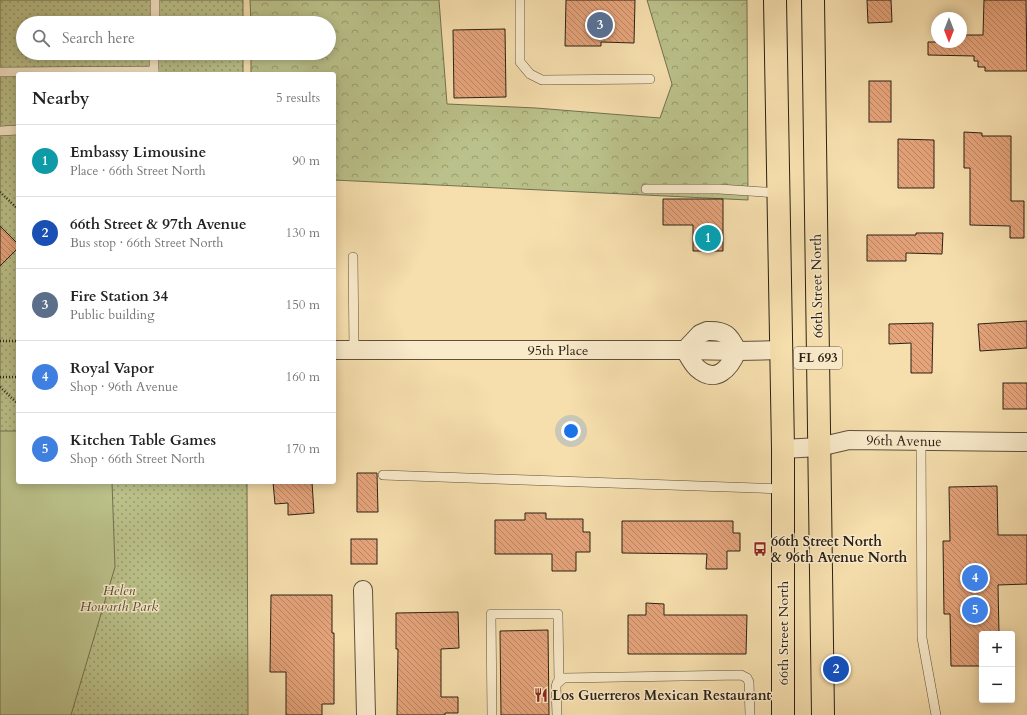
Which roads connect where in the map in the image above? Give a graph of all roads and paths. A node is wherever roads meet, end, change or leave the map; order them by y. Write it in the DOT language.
graph roads {
  1 [pos="155,0"];
  2 [pos="520,0"];
  3 [pos="775,0"];
  4 [pos="813,0"];
  5 [pos="155,16"];
  6 [pos="154,60"];
  7 [pos="0,72"];
  8 [pos="154,72"];
  9 [pos="650,79"];
  10 [pos="16,130"];
  11 [pos="0,131"];
  12 [pos="646,189"];
  13 [pos="0,192"];
  14 [pos="779,193"];
  15 [pos="16,207"];
  16 [pos="353,257"];
  17 [pos="0,341"];
  18 [pos="16,341"];
  19 [pos="336,350"];
  20 [pos="354,350"];
  21 [pos="684,350"];
  22 [pos="781,350"];
  23 [pos="737,351"];
  24 [pos="16,377"];
  25 [pos="0,378"];
  26 [pos="0,387"];
  27 [pos="16,402"];
  28 [pos="922,442"];
  29 [pos="1027,442"];
  30 [pos="819,447"];
  31 [pos="783,449"];
  32 [pos="383,475"];
  33 [pos="783,489"];
  34 [pos="363,590"];
  35 [pos="559,682"];
  36 [pos="366,715"];
  37 [pos="492,715"];
  38 [pos="557,715"];
  39 [pos="750,715"];
  40 [pos="784,715"];
  41 [pos="823,715"];
  42 [pos="936,715"];
  1 -- 5 [label="lane"];
  2 -- 9 [label="lane"];
  3 -- 14 [label="main road, 66th Street North / FL 693"];
  4 -- 30 [label="main road, 66th Street North / FL 693"];
  6 -- 8 [label="lane"];
  7 -- 8 [label="lane"];
  10 -- 11 [label="lane"];
  12 -- 14 [label="lane"];
  13 -- 15 [label="path"];
  14 -- 22 [label="main road, 66th Street North / FL 693"];
  16 -- 20 [label="lane"];
  17 -- 18 [label="path"];
  19 -- 20 [label="street, 95th Place"];
  20 -- 21 [label="street, 95th Place"];
  21 -- 23 [label="street, 95th Place"];
  21 -- 23 [label="street"];
  22 -- 23 [label="street, 95th Place"];
  22 -- 31 [label="main road, 66th Street North / FL 693"];
  24 -- 25 [label="path"];
  26 -- 27 [label="path"];
  28 -- 29 [label="street, 96th Avenue"];
  28 -- 30 [label="street, 96th Avenue"];
  28 -- 42 [label="lane"];
  30 -- 31 [label="street, 96th Avenue"];
  30 -- 41 [label="main road, 66th Street North / FL 693"];
  31 -- 33 [label="main road, 66th Street North / FL 693"];
  32 -- 33 [label="lane"];
  33 -- 40 [label="main road, 66th Street North / FL 693"];
  34 -- 36 [label="street"];
  35 -- 37 [label="lane"];
  35 -- 38 [label="lane"];
  35 -- 39 [label="lane"];
}
